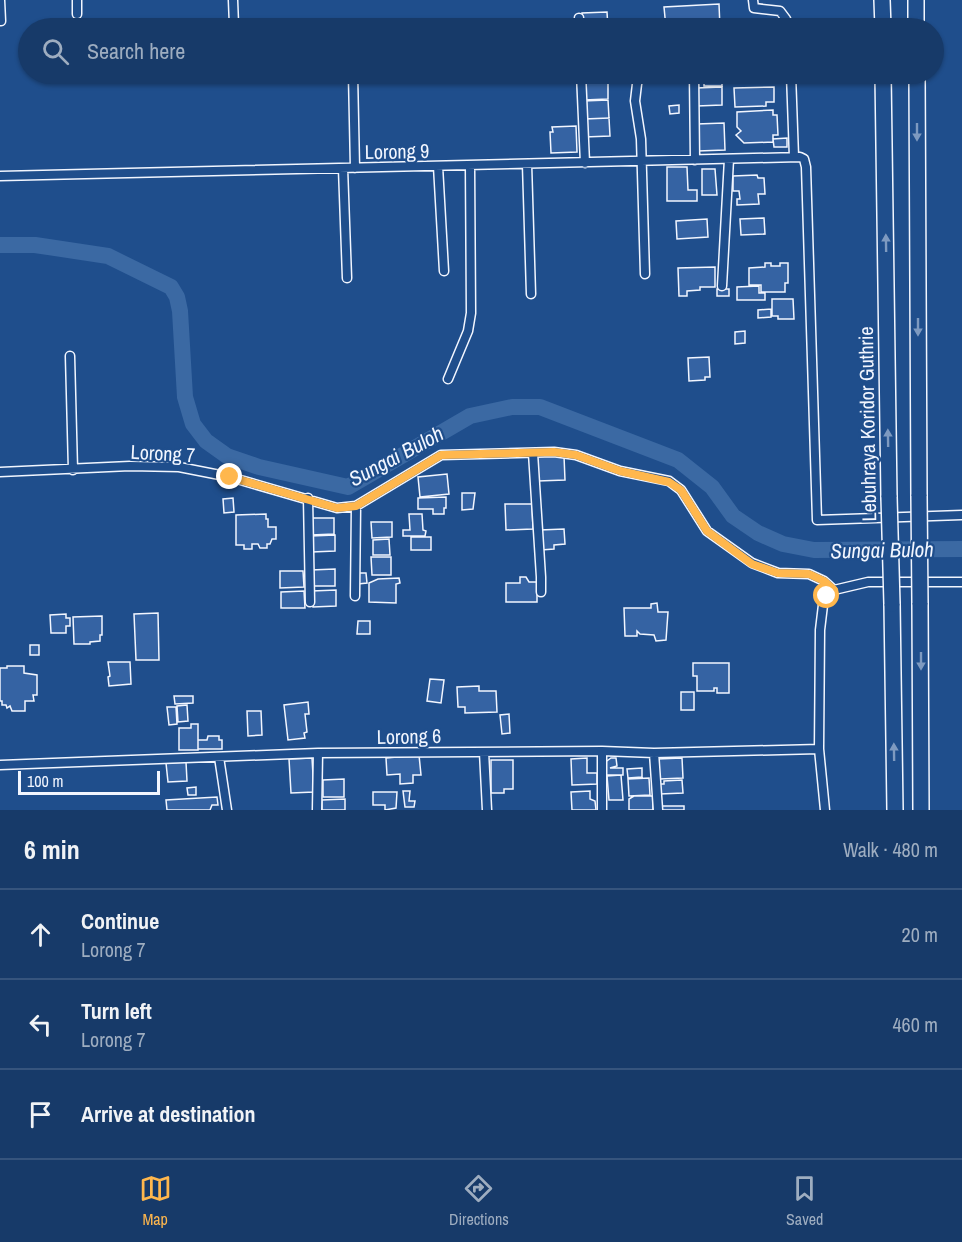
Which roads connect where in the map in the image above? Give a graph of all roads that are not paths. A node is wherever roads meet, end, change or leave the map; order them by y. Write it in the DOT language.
graph roads {
  1 [pos="0,0"];
  2 [pos="77,0"];
  3 [pos="233,0"];
  4 [pos="753,0"];
  5 [pos="882,0"];
  6 [pos="916,0"];
  7 [pos="77,14"];
  8 [pos="234,18"];
  9 [pos="785,18"];
  10 [pos="883,18"];
  11 [pos="916,18"];
  12 [pos="1,21"];
  13 [pos="353,84"];
  14 [pos="581,84"];
  15 [pos="637,84"];
  16 [pos="694,84"];
  17 [pos="791,84"];
  18 [pos="883,84"];
  19 [pos="916,84"];
  20 [pos="794,157"];
  21 [pos="729,159"];
  22 [pos="694,160"];
  23 [pos="641,162"];
  24 [pos="585,163"];
  25 [pos="527,164"];
  26 [pos="470,165"];
  27 [pos="438,166"];
  28 [pos="343,168"];
  29 [pos="355,168"];
  30 [pos="0,176"];
  31 [pos="444,271"];
  32 [pos="645,274"];
  33 [pos="347,278"];
  34 [pos="722,286"];
  35 [pos="531,294"];
  36 [pos="70,356"];
  37 [pos="448,379"];
  38 [pos="533,453"];
  39 [pos="73,470"];
  40 [pos="0,472"];
  41 [pos="308,498"];
  42 [pos="356,506"];
  43 [pos="962,515"];
  44 [pos="962,582"];
  45 [pos="834,590"];
  46 [pos="541,592"];
  47 [pos="355,596"];
  48 [pos="310,602"];
  49 [pos="819,749"];
  50 [pos="602,751"];
  51 [pos="484,752"];
  52 [pos="318,753"];
  53 [pos="654,753"];
  54 [pos="219,757"];
  55 [pos="0,765"];
  56 [pos="227,810"];
  57 [pos="317,810"];
  58 [pos="487,810"];
  59 [pos="603,810"];
  60 [pos="658,810"];
  61 [pos="825,810"];
  62 [pos="895,810"];
  63 [pos="921,810"];
  1 -- 12 [label="street"];
  2 -- 7 [label="street"];
  3 -- 8 [label="street"];
  4 -- 9 [label="street"];
  5 -- 10 [label="highway"];
  6 -- 11 [label="highway"];
  13 -- 29 [label="street"];
  14 -- 24 [label="street"];
  15 -- 23 [label="street"];
  16 -- 22 [label="street"];
  17 -- 20 [label="street"];
  62 -- 18 [label="highway, Lebuhraya Koridor Guthrie, one-way, bridge"];
  19 -- 63 [label="highway, one-way, bridge"];
  20 -- 21 [label="street, Lorong 9"];
  20 -- 43 [label="street"];
  21 -- 22 [label="street, Lorong 9"];
  21 -- 34 [label="street"];
  22 -- 23 [label="street, Lorong 9"];
  23 -- 24 [label="street, Lorong 9"];
  23 -- 32 [label="street"];
  24 -- 25 [label="street, Lorong 9"];
  25 -- 26 [label="street, Lorong 9"];
  25 -- 35 [label="street"];
  26 -- 27 [label="street, Lorong 9"];
  26 -- 37 [label="street"];
  27 -- 29 [label="street, Lorong 9"];
  27 -- 31 [label="street"];
  28 -- 29 [label="street, Lorong 9"];
  28 -- 30 [label="street, Lorong 9"];
  28 -- 33 [label="street"];
  36 -- 39 [label="street"];
  38 -- 42 [label="street"];
  38 -- 45 [label="street"];
  38 -- 46 [label="street"];
  39 -- 40 [label="street, Lorong 7"];
  39 -- 41 [label="street, Lorong 7"];
  41 -- 42 [label="street, Lorong 7"];
  41 -- 48 [label="street"];
  42 -- 47 [label="street"];
  44 -- 45 [label="street"];
  45 -- 49 [label="street"];
  49 -- 53 [label="street, Lorong 6"];
  49 -- 61 [label="street"];
  50 -- 51 [label="street, Lorong 6"];
  50 -- 53 [label="street, Lorong 6"];
  50 -- 59 [label="street"];
  51 -- 52 [label="street, Lorong 6"];
  51 -- 58 [label="street"];
  52 -- 54 [label="street, Lorong 6"];
  52 -- 57 [label="street"];
  53 -- 60 [label="street"];
  54 -- 55 [label="street, Lorong 6"];
  54 -- 56 [label="street"];
}
